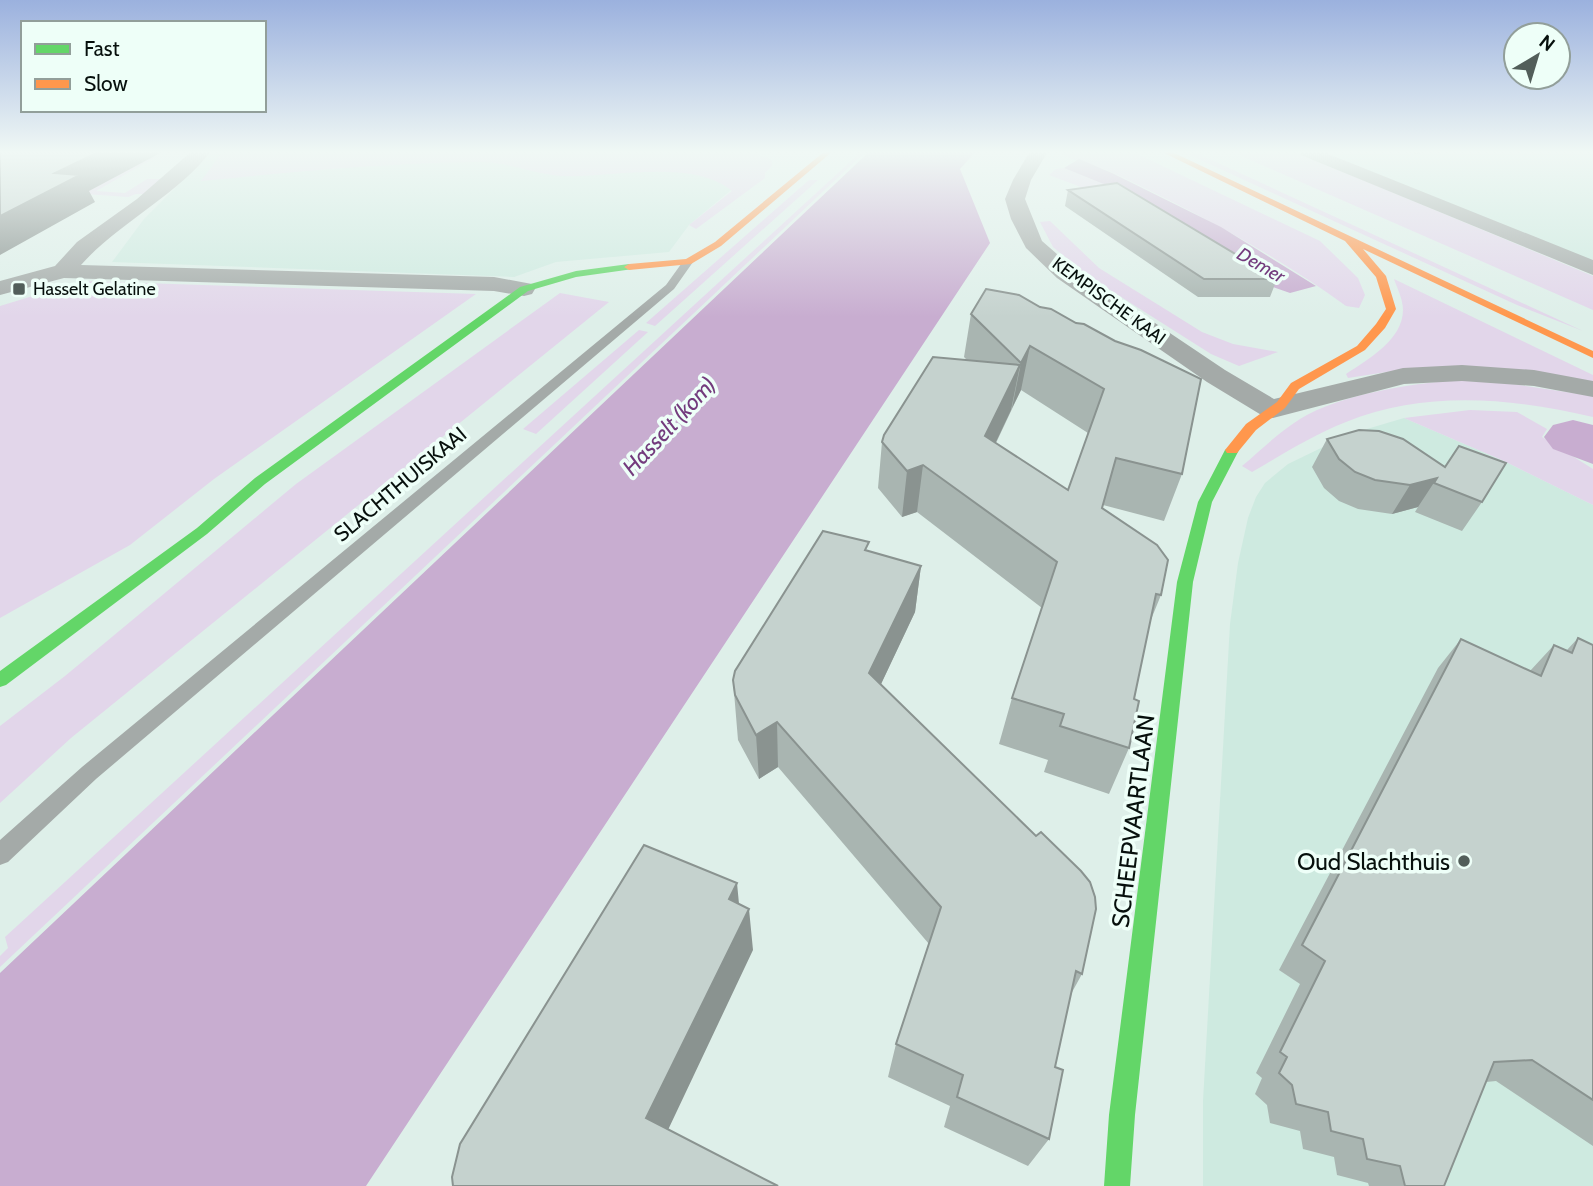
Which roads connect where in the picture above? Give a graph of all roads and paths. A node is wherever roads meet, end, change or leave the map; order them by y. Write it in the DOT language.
graph roads {
  1 [pos="140,206"];
  2 [pos="763,206"];
  3 [pos="1017,206"];
  4 [pos="1282,206"];
  5 [pos="1442,206"];
  6 [pos="1348,237"];
  7 [pos="688,262"];
  8 [pos="1593,268"];
  9 [pos="63,271"];
  10 [pos="0,288"];
  11 [pos="524,289"];
  12 [pos="1593,355"];
  13 [pos="1593,389"];
  14 [pos="1277,408"];
  15 [pos="0,680"];
  16 [pos="0,855"];
  17 [pos="1116,1186"];
  1 -- 9 [label="street"];
  2 -- 7 [label="main road, SLACHTHUISKAAI"];
  3 -- 14 [label="street, KEMPISCHE KAAI"];
  4 -- 6 [label="main road"];
  5 -- 8 [label="street"];
  6 -- 12 [label="main road"];
  6 -- 14 [label="main road"];
  7 -- 11 [label="main road"];
  7 -- 16 [label="lane, SLACHTHUISKAAI"];
  9 -- 10 [label="street"];
  9 -- 11 [label="street"];
  11 -- 15 [label="main road"];
  13 -- 14 [label="street"];
  14 -- 17 [label="main road, SCHEEPVAARTLAAN"];
}
